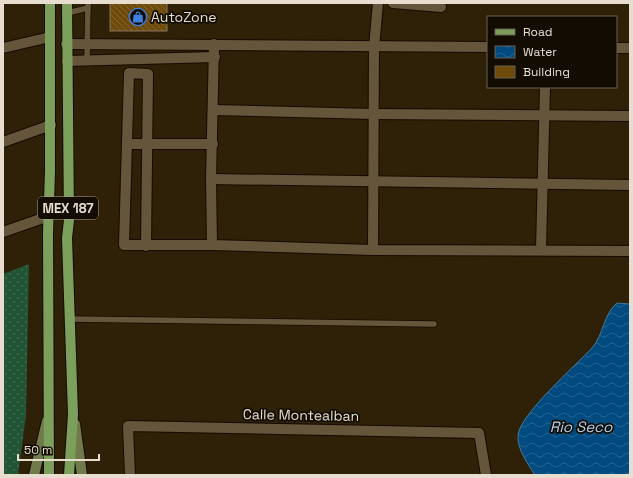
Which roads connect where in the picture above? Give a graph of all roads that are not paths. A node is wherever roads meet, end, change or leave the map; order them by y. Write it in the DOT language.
graph roads {
  1 [pos="50,3"];
  2 [pos="378,3"];
  3 [pos="393,3"];
  4 [pos="88,5"];
  5 [pos="441,7"];
  6 [pos="67,8"];
  7 [pos="50,37"];
  8 [pos="66,44"];
  9 [pos="88,44"];
  10 [pos="214,44"];
  11 [pos="374,46"];
  12 [pos="487,47"];
  13 [pos="3,48"];
  14 [pos="617,48"];
  15 [pos="630,48"];
  16 [pos="215,57"];
  17 [pos="87,60"];
  18 [pos="67,61"];
  19 [pos="545,88"];
  20 [pos="213,110"];
  21 [pos="374,114"];
  22 [pos="543,115"];
  23 [pos="630,116"];
  24 [pos="51,125"];
  25 [pos="3,142"];
  26 [pos="127,144"];
  27 [pos="147,144"];
  28 [pos="213,144"];
  29 [pos="67,170"];
  30 [pos="50,171"];
  31 [pos="212,179"];
  32 [pos="373,181"];
  33 [pos="542,182"];
  34 [pos="630,185"];
  35 [pos="49,216"];
  36 [pos="3,232"];
  37 [pos="212,245"];
  38 [pos="146,246"];
  39 [pos="541,249"];
  40 [pos="373,250"];
  41 [pos="630,251"];
  42 [pos="70,319"];
  43 [pos="434,324"];
  44 [pos="50,412"];
  45 [pos="73,414"];
  46 [pos="34,475"];
  47 [pos="50,475"];
  48 [pos="69,475"];
  49 [pos="82,475"];
  50 [pos="130,475"];
  51 [pos="486,475"];
  1 -- 7 [label="main road, MEX 187"];
  2 -- 11 [label="street"];
  3 -- 5 [label="street"];
  4 -- 6 [label="lane"];
  4 -- 9 [label="lane"];
  6 -- 8 [label="main road, MEX 187"];
  7 -- 13 [label="street"];
  7 -- 24 [label="main road, MEX 187"];
  8 -- 9 [label="street"];
  8 -- 18 [label="main road, MEX 187"];
  9 -- 10 [label="street"];
  9 -- 17 [label="lane"];
  10 -- 11 [label="street"];
  10 -- 16 [label="street"];
  11 -- 12 [label="street"];
  11 -- 21 [label="street"];
  14 -- 15 [label="street"];
  16 -- 17 [label="street"];
  16 -- 20 [label="street"];
  17 -- 18 [label="street"];
  18 -- 29 [label="main road, MEX 187"];
  19 -- 22 [label="street"];
  20 -- 21 [label="street"];
  20 -- 28 [label="street"];
  21 -- 22 [label="street"];
  21 -- 32 [label="street"];
  22 -- 23 [label="street"];
  22 -- 33 [label="street"];
  24 -- 25 [label="street"];
  24 -- 30 [label="main road, MEX 187"];
  26 -- 27 [label="street"];
  26 -- 27 [label="street"];
  26 -- 38 [label="street"];
  27 -- 28 [label="street"];
  27 -- 38 [label="street"];
  28 -- 31 [label="street"];
  29 -- 30 [label="main road"];
  29 -- 42 [label="main road, MEX 187"];
  30 -- 35 [label="main road, MEX 187"];
  31 -- 32 [label="street"];
  31 -- 37 [label="street"];
  32 -- 33 [label="street"];
  32 -- 40 [label="street"];
  33 -- 34 [label="street"];
  33 -- 39 [label="street"];
  35 -- 36 [label="street"];
  35 -- 44 [label="main road, MEX 187"];
  37 -- 38 [label="street"];
  37 -- 40 [label="street"];
  39 -- 40 [label="street"];
  39 -- 41 [label="street"];
  42 -- 43 [label="lane"];
  42 -- 45 [label="main road, MEX 187"];
  44 -- 46 [label="street"];
  44 -- 47 [label="main road, MEX 187"];
  45 -- 48 [label="main road, MEX 187"];
  45 -- 49 [label="street"];
  50 -- 51 [label="street, Calle Montealban"];
}
